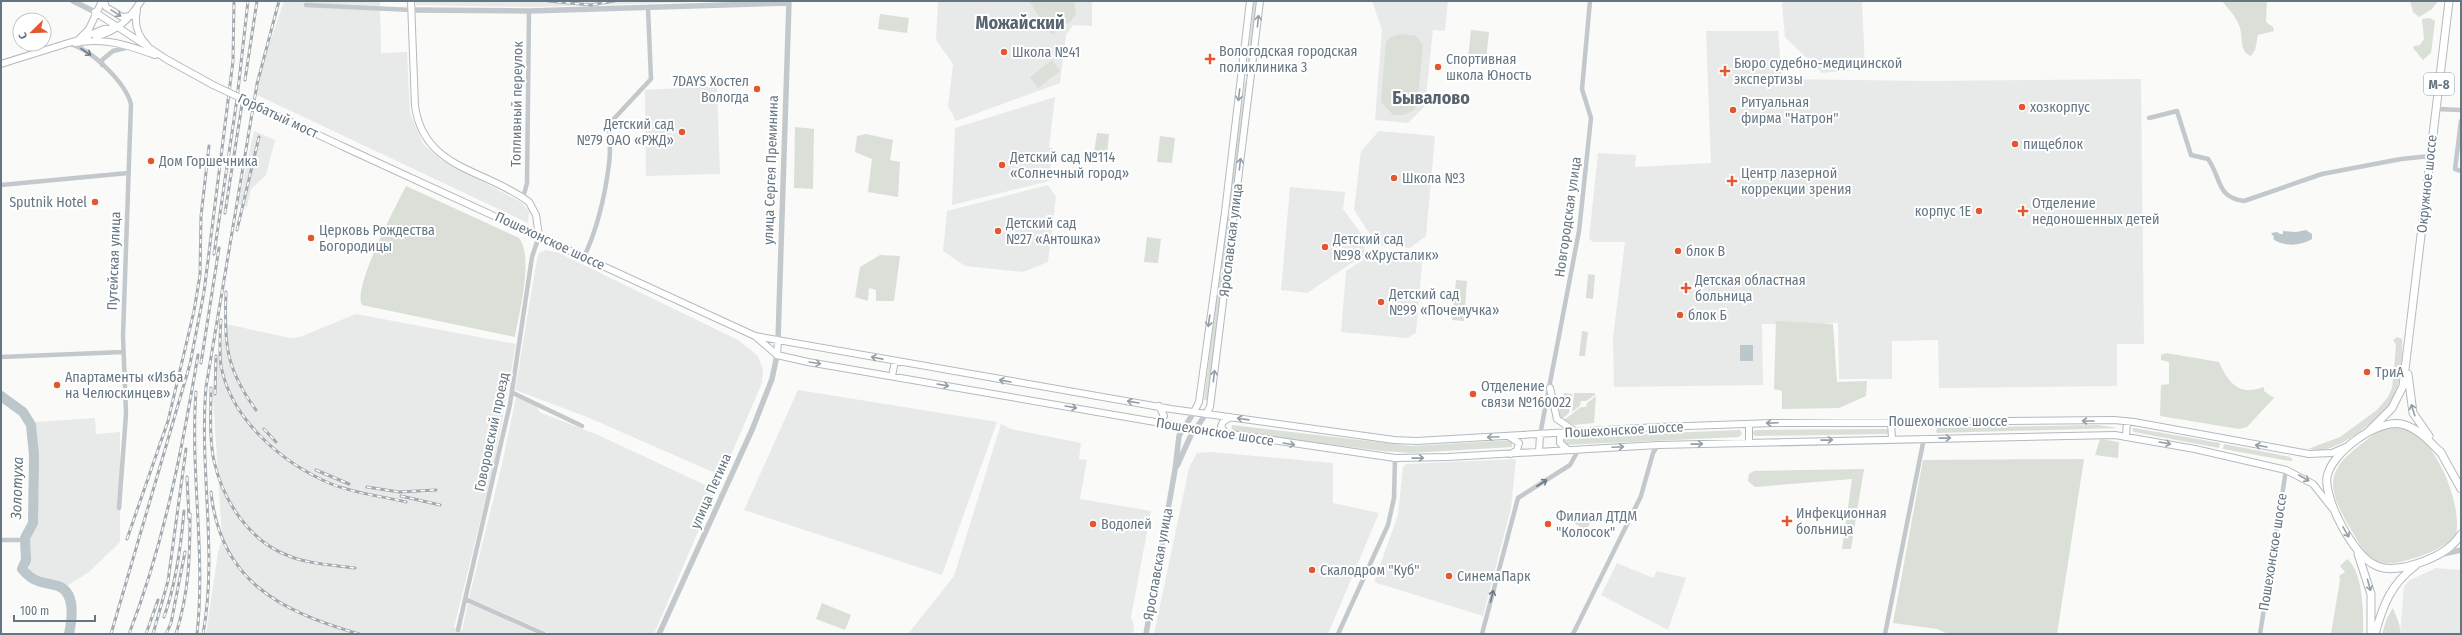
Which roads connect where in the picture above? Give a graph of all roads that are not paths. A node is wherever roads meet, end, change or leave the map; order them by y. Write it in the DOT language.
graph roads {
  1 [pos="73,1"];
  2 [pos="103,1"];
  3 [pos="411,1"];
  4 [pos="1250,1"];
  5 [pos="1260,1"];
  6 [pos="1590,1"];
  7 [pos="2449,1"];
  8 [pos="789,2"];
  9 [pos="140,3"];
  10 [pos="332,4"];
  11 [pos="306,5"];
  12 [pos="648,8"];
  13 [pos="412,10"];
  14 [pos="529,11"];
  15 [pos="95,12"];
  16 [pos="132,15"];
  17 [pos="118,29"];
  18 [pos="78,40"];
  19 [pos="89,40"];
  20 [pos="68,44"];
  21 [pos="133,47"];
  22 [pos="166,59"];
  23 [pos="1,64"];
  24 [pos="102,65"];
  25 [pos="2436,109"];
  26 [pos="2461,110"];
  27 [pos="2148,118"];
  28 [pos="2461,121"];
  29 [pos="344,147"];
  30 [pos="2430,156"];
  31 [pos="2461,171"];
  32 [pos="128,173"];
  33 [pos="1,185"];
  34 [pos="523,198"];
  35 [pos="539,236"];
  36 [pos="584,257"];
  37 [pos="1218,265"];
  38 [pos="1228,268"];
  39 [pos="755,336"];
  40 [pos="778,340"];
  41 [pos="123,352"];
  42 [pos="777,355"];
  43 [pos="3,357"];
  44 [pos="895,361"];
  45 [pos="2407,366"];
  46 [pos="892,376"];
  47 [pos="1550,388"];
  48 [pos="512,393"];
  49 [pos="1159,406"];
  50 [pos="1194,412"];
  51 [pos="1206,414"];
  52 [pos="1230,418"];
  53 [pos="1891,421"];
  54 [pos="2127,421"];
  55 [pos="1157,423"];
  56 [pos="1749,424"];
  57 [pos="582,426"];
  58 [pos="1184,427"];
  59 [pos="1195,429"];
  60 [pos="1576,432"];
  61 [pos="2368,432"];
  62 [pos="1565,433"];
  63 [pos="1226,434"];
  64 [pos="1540,435"];
  65 [pos="1508,436"];
  66 [pos="2126,436"];
  67 [pos="1924,438"];
  68 [pos="1892,439"];
  69 [pos="1749,442"];
  70 [pos="1658,444"];
  71 [pos="2351,444"];
  72 [pos="1579,449"];
  73 [pos="1568,450"];
  74 [pos="1539,452"];
  75 [pos="1511,454"];
  76 [pos="2442,454"];
  77 [pos="1395,458"];
  78 [pos="1175,470"];
  79 [pos="2286,470"];
  80 [pos="2461,489"];
  81 [pos="119,508"];
  82 [pos="2337,515"];
  83 [pos="2461,534"];
  84 [pos="1,540"];
  85 [pos="19,540"];
  86 [pos="2356,548"];
  87 [pos="2461,550"];
  88 [pos="2436,556"];
  89 [pos="2418,563"];
  90 [pos="465,599"];
  91 [pos="458,630"];
  92 [pos="544,634"];
  93 [pos="659,634"];
  94 [pos="1146,634"];
  95 [pos="1338,634"];
  96 [pos="1482,634"];
  97 [pos="1573,634"];
  98 [pos="1885,634"];
  99 [pos="2260,634"];
  100 [pos="2372,634"];
  101 [pos="2375,634"];
  1 -- 15 [label="street"];
  2 -- 15 [label="main road"];
  2 -- 16 [label="main road, one-way"];
  3 -- 13 [label="main road"];
  4 -- 37 [label="main road, Ярославская улица, one-way"];
  38 -- 5 [label="main road, Ярославская улица, one-way"];
  6 -- 47 [label="street, Новгородская улица"];
  7 -- 25 [label="main road, Окружное шоссе / М-8"];
  8 -- 12 [label="street"];
  8 -- 40 [label="street, улица Сергея Преминина"];
  9 -- 16 [label="main road"];
  9 -- 22 [label="main road"];
  10 -- 11 [label="street"];
  10 -- 13 [label="street"];
  12 -- 14 [label="street"];
  12 -- 36 [label="street"];
  13 -- 14 [label="street"];
  13 -- 34 [label="main road"];
  14 -- 34 [label="street, Топливный переулок"];
  15 -- 17 [label="main road"];
  15 -- 18 [label="main road"];
  16 -- 17 [label="main road"];
  17 -- 18 [label="main road"];
  17 -- 19 [label="main road"];
  17 -- 22 [label="main road"];
  18 -- 20 [label="main road"];
  19 -- 20 [label="main road"];
  19 -- 21 [label="main road"];
  20 -- 23 [label="main road"];
  20 -- 24 [label="street, Путейская улица, one-way"];
  21 -- 22 [label="main road"];
  21 -- 24 [label="street"];
  22 -- 29 [label="main road, Горбатый мост, bridge"];
  24 -- 32 [label="street, Путейская улица"];
  25 -- 26 [label="street"];
  25 -- 30 [label="main road, Окружное шоссе / М-8"];
  27 -- 30 [label="street"];
  28 -- 31 [label="street"];
  29 -- 35 [label="main road, Пошехонское шоссе"];
  30 -- 45 [label="main road, Окружное шоссе / М-8"];
  32 -- 33 [label="street"];
  32 -- 41 [label="street, Путейская улица"];
  34 -- 35 [label="main road"];
  35 -- 36 [label="main road, Пошехонское шоссе"];
  35 -- 48 [label="street, Говоровский проезд"];
  36 -- 39 [label="main road, Пошехонское шоссе"];
  37 -- 38 [label="main road"];
  37 -- 50 [label="main road, Ярославская улица, one-way"];
  51 -- 38 [label="main road, Ярославская улица, one-way"];
  39 -- 40 [label="main road, Пошехонское шоссе"];
  39 -- 42 [label="main road, Пошехонское шоссе"];
  40 -- 42 [label="main road"];
  44 -- 40 [label="main road, Пошехонское шоссе, one-way"];
  41 -- 43 [label="street"];
  41 -- 81 [label="street, Путейская улица"];
  42 -- 46 [label="main road, Пошехонское шоссе, one-way"];
  42 -- 93 [label="street, улица Петина"];
  44 -- 46 [label="main road"];
  49 -- 44 [label="main road, Пошехонское шоссе, one-way"];
  45 -- 61 [label="main road, Окружное шоссе"];
  76 -- 45 [label="main road, Окружное шоссе, one-way"];
  46 -- 55 [label="main road, Пошехонское шоссе, one-way"];
  47 -- 60 [label="main road"];
  47 -- 64 [label="street, Новгородская улица"];
  48 -- 57 [label="street"];
  48 -- 90 [label="street, Говоровский проезд"];
  49 -- 50 [label="main road, Пошехонское шоссе"];
  49 -- 55 [label="main road"];
  50 -- 51 [label="main road, Пошехонское шоссе"];
  50 -- 58 [label="street, Ярославская улица"];
  51 -- 52 [label="main road, Пошехонское шоссе"];
  51 -- 59 [label="street, Ярославская улица"];
  52 -- 63 [label="main road"];
  65 -- 52 [label="main road, Пошехонское шоссе, one-way"];
  54 -- 53 [label="main road, Пошехонское шоссе, one-way"];
  53 -- 56 [label="main road, Пошехонское шоссе, one-way"];
  53 -- 68 [label="main road"];
  54 -- 66 [label="main road"];
  71 -- 54 [label="main road, Пошехонское шоссе, one-way"];
  55 -- 58 [label="main road, Пошехонское шоссе"];
  56 -- 60 [label="main road, Пошехонское шоссе"];
  56 -- 69 [label="main road"];
  58 -- 59 [label="main road, Пошехонское шоссе"];
  58 -- 78 [label="street, Ярославская улица"];
  59 -- 63 [label="main road, Пошехонское шоссе"];
  59 -- 78 [label="street, Ярославская улица"];
  60 -- 62 [label="main road, Пошехонское шоссе"];
  61 -- 71 [label="main road, Окружное шоссе"];
  61 -- 76 [label="main road, Окружное шоссе"];
  62 -- 64 [label="main road, Пошехонское шоссе"];
  62 -- 73 [label="main road"];
  63 -- 77 [label="main road, Пошехонское шоссе, one-way"];
  64 -- 65 [label="main road, Пошехонское шоссе"];
  64 -- 74 [label="main road"];
  65 -- 75 [label="main road"];
  67 -- 66 [label="main road, Пошехонское шоссе, one-way"];
  66 -- 79 [label="main road, Пошехонское шоссе, one-way"];
  67 -- 68 [label="main road, Пошехонское шоссе"];
  67 -- 98 [label="street"];
  69 -- 68 [label="main road, Пошехонское шоссе, one-way"];
  70 -- 69 [label="main road, Пошехонское шоссе, one-way"];
  72 -- 70 [label="main road, Пошехонское шоссе, one-way"];
  70 -- 97 [label="street"];
  71 -- 82 [label="main road, Окружное шоссе"];
  72 -- 73 [label="main road, Пошехонское шоссе"];
  96 -- 72 [label="street, one-way"];
  73 -- 74 [label="main road, Пошехонское шоссе"];
  74 -- 75 [label="main road, Пошехонское шоссе"];
  77 -- 75 [label="main road, Пошехонское шоссе, one-way"];
  76 -- 80 [label="main road, Окружное шоссе"];
  77 -- 95 [label="street"];
  78 -- 94 [label="street, Ярославская улица"];
  79 -- 82 [label="main road, Пошехонское шоссе, one-way"];
  79 -- 99 [label="street, Пошехонское шоссе"];
  82 -- 86 [label="main road, Окружное шоссе, one-way"];
  83 -- 88 [label="main road, Окружное шоссе"];
  84 -- 85 [label="street"];
  86 -- 89 [label="main road, Окружное шоссе"];
  86 -- 100 [label="main road, Окружное шоссе, one-way"];
  87 -- 88 [label="street"];
  88 -- 89 [label="main road, Окружное шоссе"];
  89 -- 101 [label="main road, Окружное шоссе"];
  90 -- 91 [label="street, Говоровский проезд"];
  90 -- 92 [label="street"];
}
